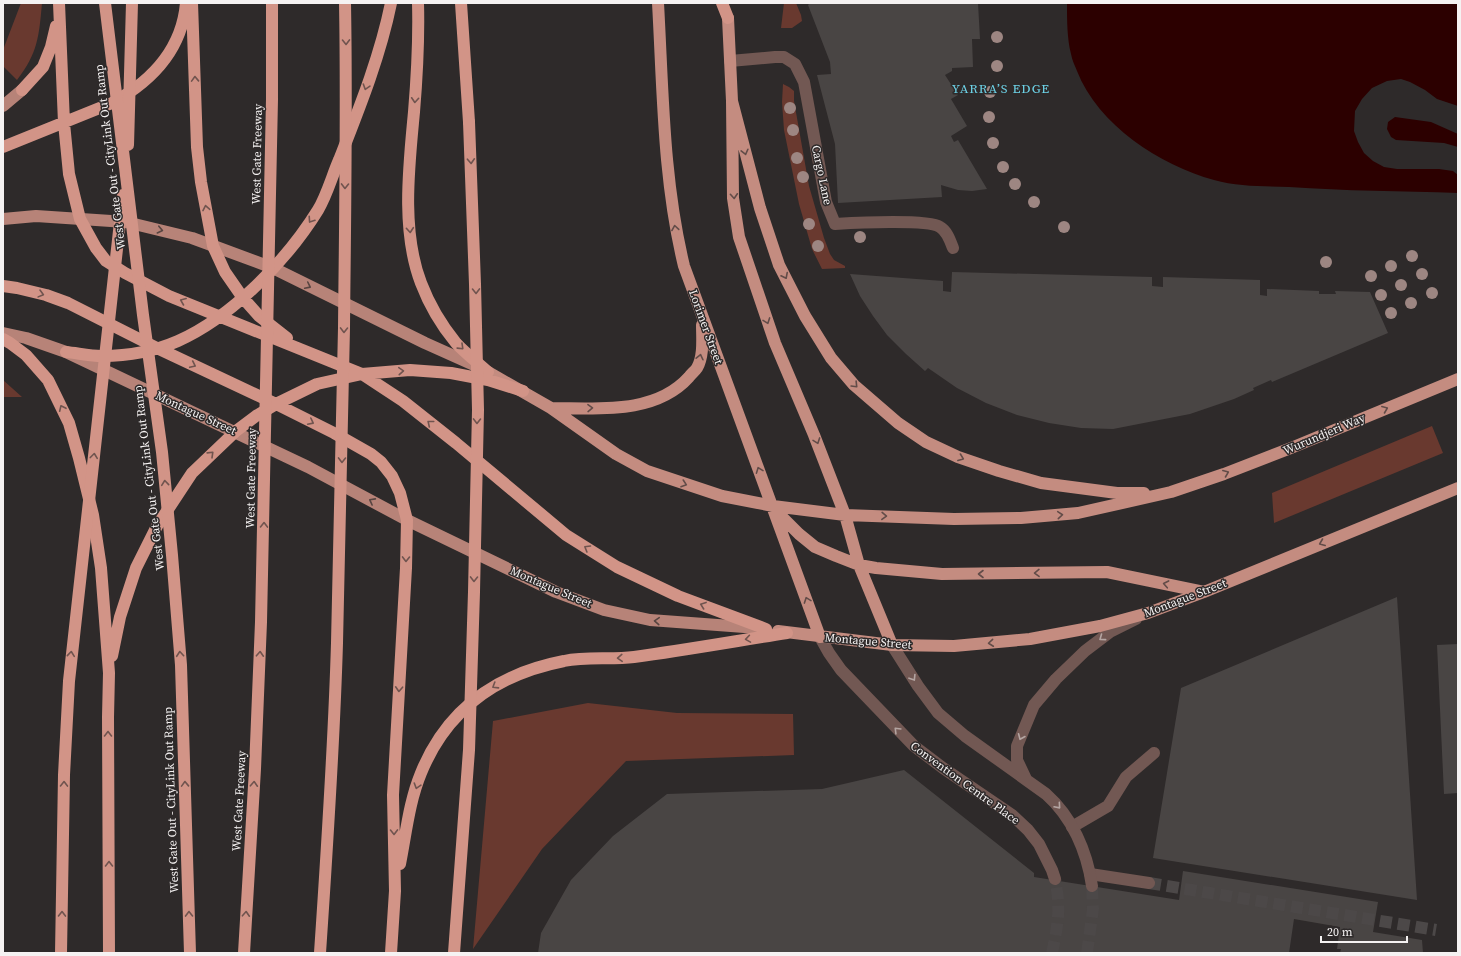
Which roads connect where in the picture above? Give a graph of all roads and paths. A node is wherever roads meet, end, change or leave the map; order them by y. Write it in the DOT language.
graph roads {
  1 [pos="59,3"];
  2 [pos="105,3"];
  3 [pos="132,3"];
  4 [pos="186,3"];
  5 [pos="192,3"];
  6 [pos="272,3"];
  7 [pos="346,3"];
  8 [pos="391,3"];
  9 [pos="418,3"];
  10 [pos="460,3"];
  11 [pos="658,3"];
  12 [pos="722,3"];
  13 [pos="730,61"];
  14 [pos="22,90"];
  15 [pos="732,101"];
  16 [pos="3,106"];
  17 [pos="64,123"];
  18 [pos="3,147"];
  19 [pos="3,219"];
  20 [pos="80,219"];
  21 [pos="213,246"];
  22 [pos="953,248"];
  23 [pos="273,268"];
  24 [pos="3,286"];
  25 [pos="243,298"];
  26 [pos="701,311"];
  27 [pos="219,316"];
  28 [pos="3,333"];
  29 [pos="3,339"];
  30 [pos="157,348"];
  31 [pos="300,348"];
  32 [pos="66,352"];
  33 [pos="488,372"];
  34 [pos="362,374"];
  35 [pos="1458,380"];
  36 [pos="522,391"];
  37 [pos="276,404"];
  38 [pos="552,408"];
  39 [pos="236,431"];
  40 [pos="1458,488"];
  41 [pos="1171,492"];
  42 [pos="772,506"];
  43 [pos="845,515"];
  44 [pos="407,520"];
  45 [pos="859,565"];
  46 [pos="1204,592"];
  47 [pos="1148,613"];
  48 [pos="766,629"];
  49 [pos="787,633"];
  50 [pos="820,637"];
  51 [pos="892,645"];
  52 [pos="109,673"];
  53 [pos="1154,753"];
  54 [pos="1028,781"];
  55 [pos="1072,827"];
  56 [pos="1055,879"];
  57 [pos="1149,883"];
  58 [pos="395,891"];
  59 [pos="61,953"];
  60 [pos="109,953"];
  61 [pos="190,953"];
  62 [pos="244,953"];
  63 [pos="320,953"];
  64 [pos="391,953"];
  65 [pos="454,953"];
  1 -- 14 [label="highway"];
  1 -- 17 [label="highway"];
  61 -- 2 [label="highway, West Gate Out - CityLink Out Ramp, one-way, bridge"];
  59 -- 3 [label="highway, one-way, bridge"];
  4 -- 17 [label="highway"];
  21 -- 5 [label="highway, one-way"];
  62 -- 6 [label="highway, West Gate Freeway, one-way, bridge"];
  7 -- 63 [label="highway, one-way, bridge"];
  8 -- 23 [label="highway, one-way"];
  9 -- 33 [label="highway, one-way"];
  10 -- 65 [label="highway, one-way, bridge"];
  26 -- 11 [label="highway, Lorimer Street, one-way"];
  12 -- 13 [label="highway"];
  13 -- 15 [label="highway"];
  13 -- 22 [label="street, Cargo Lane"];
  14 -- 16 [label="main road"];
  15 -- 41 [label="highway, one-way"];
  15 -- 43 [label="highway, one-way"];
  17 -- 18 [label="highway"];
  17 -- 20 [label="highway"];
  19 -- 20 [label="main road"];
  20 -- 21 [label="main road, one-way"];
  27 -- 20 [label="highway, one-way"];
  21 -- 23 [label="main road"];
  21 -- 25 [label="highway"];
  23 -- 25 [label="highway"];
  23 -- 33 [label="main road, one-way"];
  24 -- 30 [label="highway, one-way"];
  25 -- 27 [label="highway"];
  25 -- 31 [label="highway"];
  38 -- 26 [label="highway, one-way"];
  42 -- 26 [label="highway, Lorimer Street, one-way"];
  27 -- 30 [label="highway"];
  27 -- 31 [label="highway"];
  28 -- 32 [label="main road, Montague Street"];
  52 -- 29 [label="highway, one-way"];
  30 -- 32 [label="highway"];
  30 -- 37 [label="highway, one-way"];
  31 -- 34 [label="highway"];
  32 -- 39 [label="main road, Montague Street"];
  33 -- 36 [label="highway"];
  34 -- 36 [label="highway, one-way"];
  34 -- 37 [label="highway"];
  48 -- 34 [label="highway, one-way"];
  41 -- 35 [label="highway, Wurundjeri Way, one-way"];
  36 -- 38 [label="highway"];
  37 -- 39 [label="highway"];
  37 -- 44 [label="highway, one-way"];
  38 -- 42 [label="highway, one-way"];
  44 -- 39 [label="main road, Montague Street, one-way"];
  52 -- 39 [label="highway, one-way"];
  40 -- 46 [label="highway, Montague Street, one-way"];
  43 -- 41 [label="highway, one-way"];
  42 -- 43 [label="highway"];
  42 -- 45 [label="highway"];
  50 -- 42 [label="highway, Lorimer Street, one-way"];
  43 -- 45 [label="highway"];
  48 -- 44 [label="main road, Montague Street, one-way"];
  44 -- 58 [label="highway, one-way"];
  46 -- 45 [label="highway, one-way"];
  45 -- 51 [label="highway"];
  46 -- 47 [label="highway, Montague Street"];
  47 -- 51 [label="highway, Montague Street, one-way"];
  47 -- 54 [label="street, one-way"];
  48 -- 49 [label="highway, Montague Street"];
  49 -- 50 [label="highway, Montague Street"];
  49 -- 58 [label="highway, one-way"];
  50 -- 51 [label="highway, Montague Street"];
  56 -- 50 [label="street, Convention Centre Place, one-way"];
  51 -- 54 [label="street, one-way"];
  60 -- 52 [label="highway, one-way"];
  53 -- 55 [label="street"];
  54 -- 55 [label="street, one-way"];
  55 -- 57 [label="street"];
  58 -- 64 [label="highway"];
}
